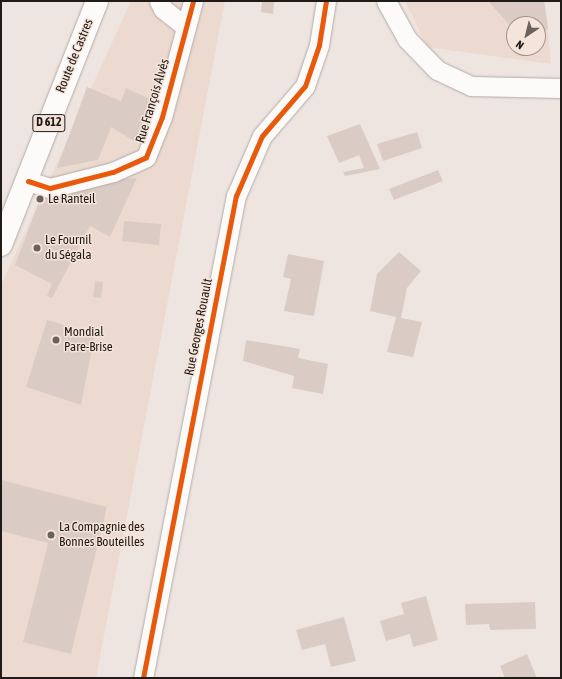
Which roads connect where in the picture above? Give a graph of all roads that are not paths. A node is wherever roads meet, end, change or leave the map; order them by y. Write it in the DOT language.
graph roads {
  1 [pos="97,1"];
  2 [pos="159,1"];
  3 [pos="194,1"];
  4 [pos="326,1"];
  5 [pos="386,1"];
  6 [pos="186,27"];
  7 [pos="561,88"];
  8 [pos="28,182"];
  9 [pos="1,245"];
  10 [pos="143,678"];
  1 -- 8 [label="main road, Route de Castres / D 612"];
  2 -- 6 [label="street"];
  3 -- 6 [label="street, Rue François Alvès"];
  4 -- 10 [label="street, Rue Georges Rouault"];
  5 -- 7 [label="street"];
  6 -- 8 [label="street, Rue François Alvès"];
  8 -- 9 [label="main road, Route de Castres / D 612"];
}
